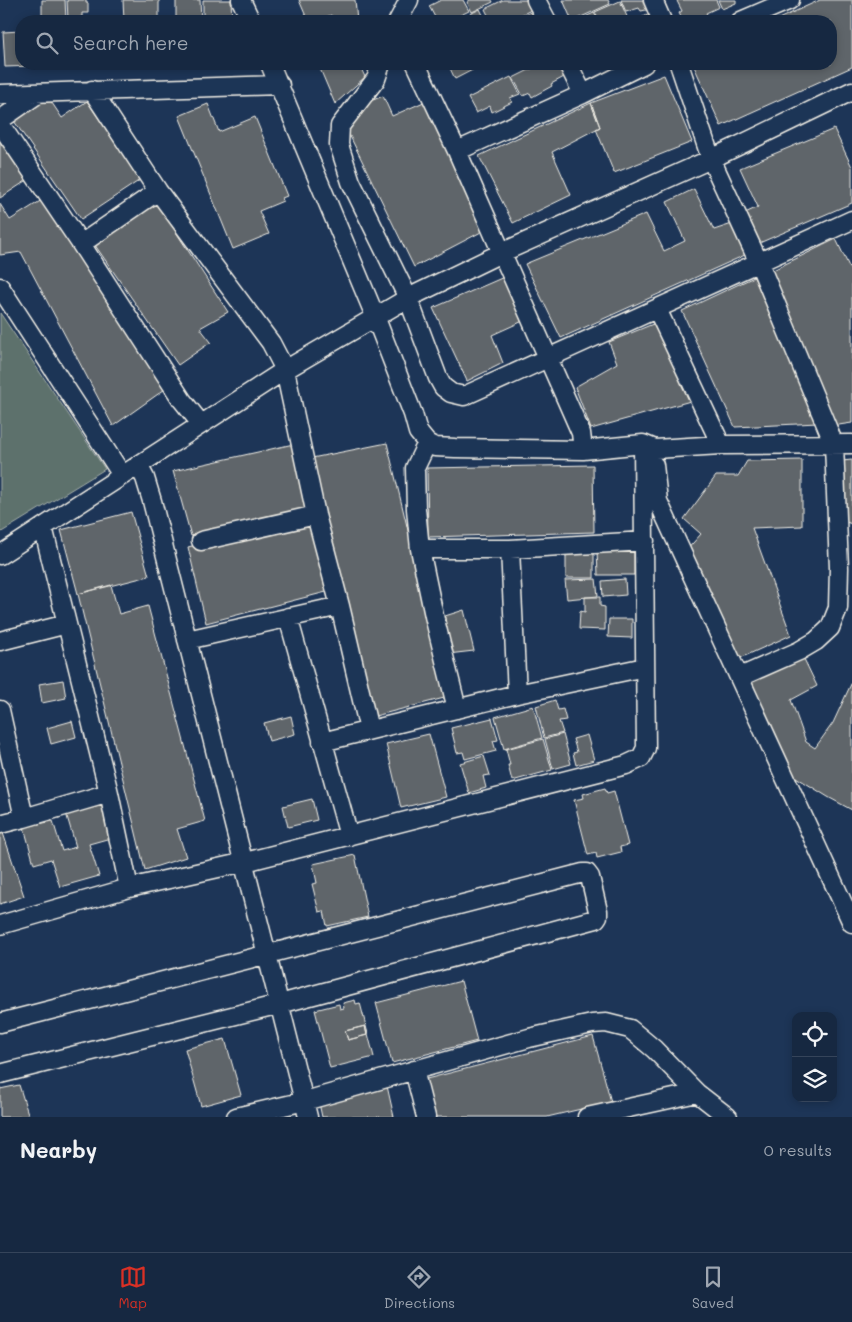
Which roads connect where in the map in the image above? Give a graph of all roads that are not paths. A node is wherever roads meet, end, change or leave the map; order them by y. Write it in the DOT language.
graph roads {
  1 [pos="241,0"];
  2 [pos="409,0"];
  3 [pos="536,0"];
  4 [pos="654,0"];
  5 [pos="790,0"];
  6 [pos="768,5"];
  7 [pos="248,15"];
  8 [pos="401,15"];
  9 [pos="544,15"];
  10 [pos="660,15"];
  11 [pos="752,15"];
  12 [pos="273,70"];
  13 [pos="380,70"];
  14 [pos="419,70"];
  15 [pos="571,70"];
  16 [pos="632,70"];
  17 [pos="681,70"];
  18 [pos="280,85"];
  19 [pos="92,90"];
  20 [pos="852,91"];
  21 [pos="39,93"];
  22 [pos="0,94"];
  23 [pos="582,94"];
  24 [pos="0,120"];
  25 [pos="0,124"];
  26 [pos="457,151"];
  27 [pos="711,159"];
  28 [pos="158,191"];
  29 [pos="851,223"];
  30 [pos="81,244"];
  31 [pos="501,254"];
  32 [pos="759,263"];
  33 [pos="0,286"];
  34 [pos="408,298"];
  35 [pos="657,309"];
  36 [pos="374,316"];
  37 [pos="546,357"];
  38 [pos="285,370"];
  39 [pos="201,424"];
  40 [pos="427,443"];
  41 [pos="834,444"];
  42 [pos="852,444"];
  43 [pos="720,446"];
  44 [pos="649,447"];
  45 [pos="583,450"];
  46 [pos="138,465"];
  47 [pos="122,475"];
  48 [pos="316,515"];
  49 [pos="43,527"];
  50 [pos="201,541"];
  51 [pos="645,541"];
  52 [pos="420,549"];
  53 [pos="510,549"];
  54 [pos="0,555"];
  55 [pos="340,606"];
  56 [pos="288,617"];
  57 [pos="67,624"];
  58 [pos="187,640"];
  59 [pos="0,641"];
  60 [pos="645,667"];
  61 [pos="740,677"];
  62 [pos="517,694"];
  63 [pos="457,709"];
  64 [pos="0,710"];
  65 [pos="369,730"];
  66 [pos="322,742"];
  67 [pos="3,749"];
  68 [pos="108,793"];
  69 [pos="24,818"];
  70 [pos="0,824"];
  71 [pos="349,836"];
  72 [pos="245,862"];
  73 [pos="129,888"];
  74 [pos="846,891"];
  75 [pos="852,923"];
  76 [pos="0,925"];
  77 [pos="268,955"];
  78 [pos="280,1004"];
  79 [pos="0,1023"];
  80 [pos="414,1070"];
  81 [pos="0,1074"];
  82 [pos="697,1093"];
  83 [pos="306,1109"];
  84 [pos="609,1114"];
  85 [pos="236,1117"];
  86 [pos="426,1117"];
  87 [pos="587,1117"];
  88 [pos="728,1117"];
  1 -- 7 [label="street"];
  2 -- 8 [label="street"];
  3 -- 9 [label="street"];
  4 -- 10 [label="street"];
  5 -- 6 [label="street"];
  6 -- 11 [label="street"];
  12 -- 18 [label="street"];
  13 -- 34 [label="street"];
  14 -- 26 [label="street"];
  15 -- 23 [label="street"];
  16 -- 23 [label="street"];
  17 -- 27 [label="street"];
  18 -- 19 [label="street"];
  18 -- 36 [label="street"];
  19 -- 21 [label="street"];
  19 -- 28 [label="street"];
  20 -- 27 [label="street"];
  21 -- 22 [label="street"];
  21 -- 24 [label="street"];
  23 -- 26 [label="street"];
  25 -- 30 [label="street"];
  26 -- 31 [label="street"];
  27 -- 31 [label="street"];
  27 -- 32 [label="street"];
  28 -- 30 [label="street"];
  28 -- 38 [label="street"];
  29 -- 32 [label="street"];
  30 -- 39 [label="street"];
  31 -- 34 [label="street"];
  31 -- 37 [label="street"];
  32 -- 35 [label="street"];
  32 -- 41 [label="street"];
  33 -- 47 [label="street"];
  34 -- 36 [label="street"];
  34 -- 37 [label="street"];
  35 -- 37 [label="street"];
  35 -- 43 [label="street"];
  36 -- 38 [label="street"];
  36 -- 40 [label="street"];
  37 -- 45 [label="street"];
  38 -- 39 [label="street"];
  38 -- 48 [label="street"];
  39 -- 46 [label="street"];
  40 -- 45 [label="street"];
  40 -- 52 [label="street"];
  41 -- 42 [label="street"];
  41 -- 43 [label="street"];
  41 -- 61 [label="street"];
  43 -- 44 [label="street"];
  44 -- 45 [label="street"];
  44 -- 51 [label="street"];
  44 -- 61 [label="street"];
  46 -- 47 [label="street"];
  46 -- 58 [label="street"];
  47 -- 49 [label="street"];
  48 -- 50 [label="street"];
  48 -- 55 [label="street"];
  49 -- 54 [label="street"];
  49 -- 57 [label="street"];
  51 -- 53 [label="street"];
  51 -- 60 [label="street"];
  52 -- 53 [label="street"];
  52 -- 63 [label="street"];
  53 -- 62 [label="street"];
  55 -- 56 [label="street"];
  55 -- 65 [label="street"];
  56 -- 58 [label="street"];
  56 -- 66 [label="street"];
  57 -- 59 [label="street"];
  57 -- 68 [label="street"];
  58 -- 72 [label="street"];
  60 -- 62 [label="street"];
  60 -- 71 [label="street"];
  61 -- 74 [label="street"];
  62 -- 63 [label="street"];
  63 -- 65 [label="street"];
  64 -- 67 [label="street"];
  65 -- 66 [label="street"];
  66 -- 71 [label="street"];
  67 -- 69 [label="street"];
  68 -- 69 [label="street"];
  68 -- 73 [label="street"];
  69 -- 70 [label="street"];
  71 -- 72 [label="street"];
  72 -- 73 [label="street"];
  72 -- 77 [label="street"];
  73 -- 76 [label="street"];
  74 -- 75 [label="street"];
  77 -- 78 [label="street"];
  77 -- 78 [label="street"];
  77 -- 79 [label="street"];
  78 -- 81 [label="street"];
  78 -- 83 [label="street"];
  80 -- 82 [label="street"];
  80 -- 83 [label="street"];
  80 -- 86 [label="street"];
  82 -- 84 [label="street"];
  82 -- 88 [label="street"];
  83 -- 85 [label="street"];
  84 -- 87 [label="street"];
}
